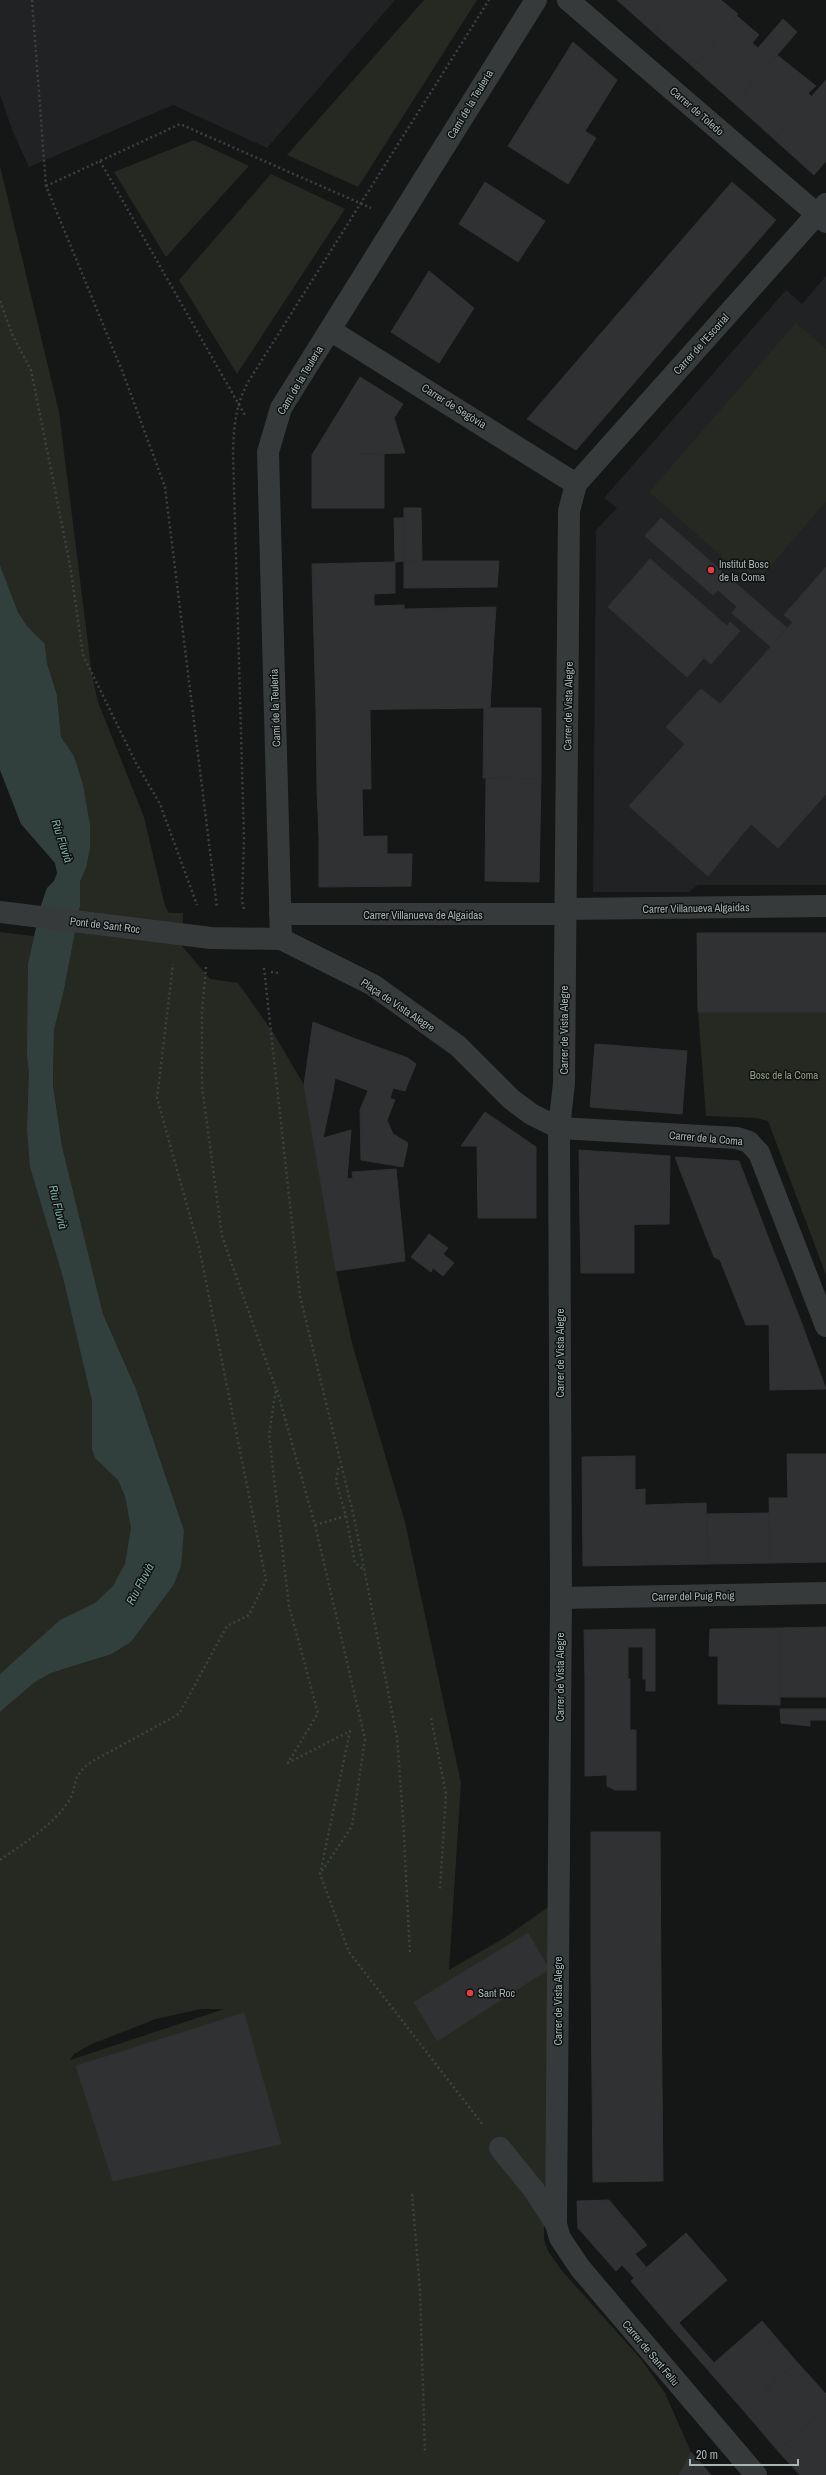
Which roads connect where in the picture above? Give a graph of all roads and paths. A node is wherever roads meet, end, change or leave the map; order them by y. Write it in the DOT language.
graph roads {
  1 [pos="32,0"];
  2 [pos="489,0"];
  3 [pos="536,0"];
  4 [pos="568,0"];
  5 [pos="100,161"];
  6 [pos="46,186"];
  7 [pos="361,203"];
  8 [pos="376,210"];
  9 [pos="823,214"];
  10 [pos="0,301"];
  11 [pos="330,330"];
  12 [pos="238,404"];
  13 [pos="246,417"];
  14 [pos="576,484"];
  15 [pos="826,906"];
  16 [pos="217,910"];
  17 [pos="0,912"];
  18 [pos="565,912"];
  19 [pos="280,914"];
  20 [pos="211,938"];
  21 [pos="252,938"];
  22 [pos="281,939"];
  23 [pos="173,958"];
  24 [pos="207,961"];
  25 [pos="270,972"];
  26 [pos="280,973"];
  27 [pos="559,1128"];
  28 [pos="826,1326"];
  29 [pos="276,1389"];
  30 [pos="339,1464"];
  31 [pos="346,1516"];
  32 [pos="315,1525"];
  33 [pos="364,1570"];
  34 [pos="826,1594"];
  35 [pos="561,1598"];
  36 [pos="431,1718"];
  37 [pos="0,1860"];
  38 [pos="320,1874"];
  39 [pos="440,1889"];
  40 [pos="410,1955"];
  41 [pos="500,2148"];
  42 [pos="412,2194"];
  43 [pos="556,2224"];
  44 [pos="425,2454"];
  45 [pos="756,2475"];
  1 -- 6 [label="path"];
  2 -- 7 [label="path"];
  3 -- 11 [label="street, Camí de la Teuleria"];
  4 -- 9 [label="street, Carrer de Toledo"];
  5 -- 6 [label="path"];
  5 -- 7 [label="path"];
  5 -- 12 [label="path"];
  6 -- 16 [label="path"];
  7 -- 8 [label="path"];
  7 -- 12 [label="path"];
  9 -- 14 [label="street, Carrer de l'Escorial"];
  10 -- 20 [label="path"];
  11 -- 14 [label="street, Carrer de Segòvia"];
  11 -- 19 [label="street, Camí de la Teuleria"];
  12 -- 13 [label="path"];
  12 -- 21 [label="path"];
  14 -- 18 [label="street, Carrer de Vista Alegre"];
  15 -- 18 [label="street, Carrer Villanueva Algaidas"];
  17 -- 20 [label="street, Pont de Sant Roc"];
  18 -- 19 [label="street, Carrer Villanueva de Algaidas"];
  18 -- 27 [label="street, Carrer de Vista Alegre"];
  19 -- 22 [label="street, Camí de la Teuleria"];
  20 -- 21 [label="street, Plaça de Vista Alegre"];
  21 -- 22 [label="street, Plaça de Vista Alegre"];
  21 -- 30 [label="path"];
  22 -- 27 [label="street, Plaça de Vista Alegre"];
  23 -- 37 [label="path"];
  24 -- 29 [label="path"];
  25 -- 26 [label="path"];
  27 -- 28 [label="street, Carrer de la Coma"];
  27 -- 35 [label="street, Carrer de Vista Alegre"];
  29 -- 32 [label="path"];
  29 -- 38 [label="path"];
  30 -- 31 [label="path"];
  30 -- 33 [label="path"];
  31 -- 32 [label="path"];
  31 -- 33 [label="path"];
  32 -- 38 [label="path"];
  33 -- 40 [label="path"];
  34 -- 35 [label="street, Carrer del Puig Roig"];
  35 -- 43 [label="street, Carrer de Vista Alegre"];
  36 -- 39 [label="path"];
  38 -- 41 [label="path"];
  41 -- 43 [label="street"];
  42 -- 44 [label="path"];
  43 -- 45 [label="street, Carrer de Sant Feliu"];
}
